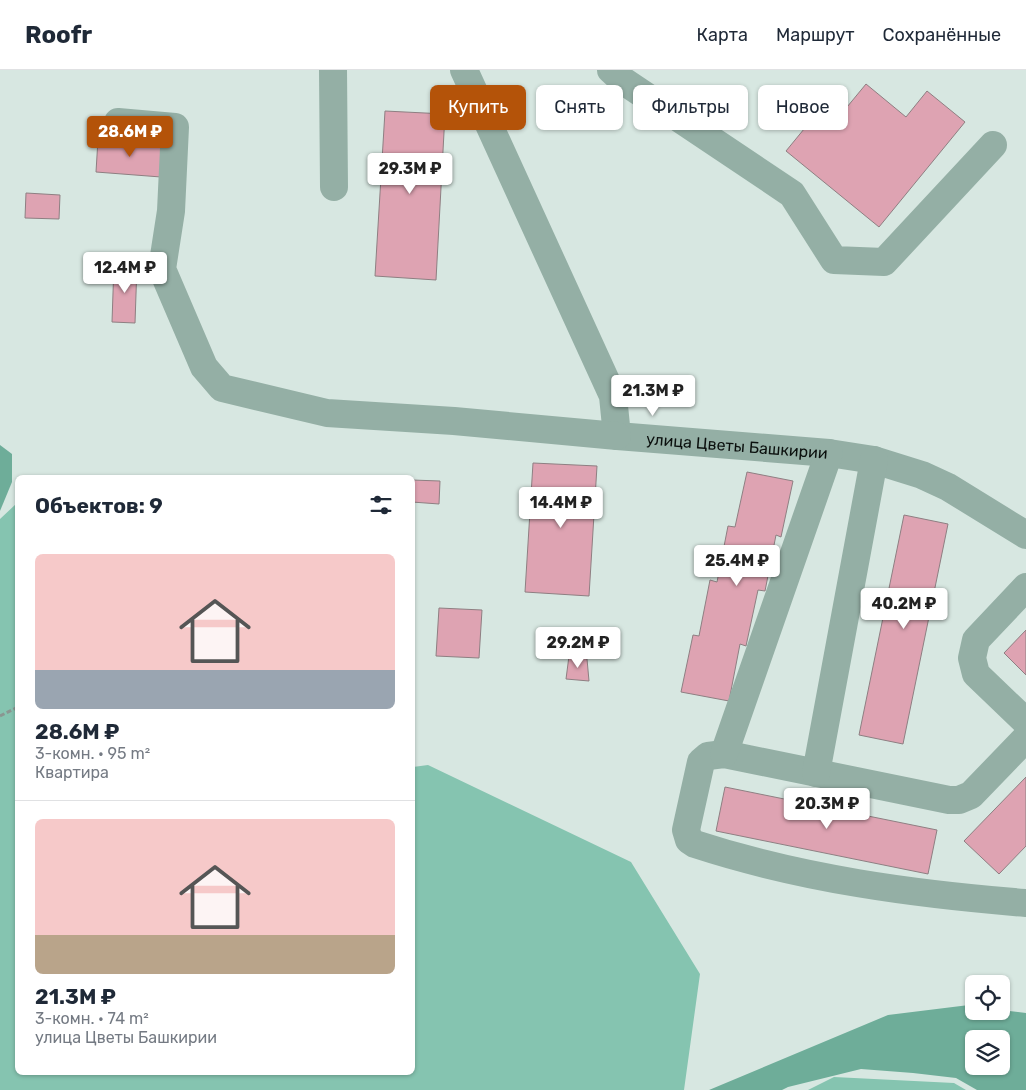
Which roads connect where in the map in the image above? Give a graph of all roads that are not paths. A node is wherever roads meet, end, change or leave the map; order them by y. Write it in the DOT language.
graph roads {
  1 [pos="333,70"];
  2 [pos="464,70"];
  3 [pos="611,70"];
  4 [pos="118,122"];
  5 [pos="993,146"];
  6 [pos="334,187"];
  7 [pos="617,436"];
  8 [pos="829,452"];
  9 [pos="874,460"];
  10 [pos="1026,535"];
  11 [pos="1026,587"];
  12 [pos="1026,722"];
  13 [pos="1026,738"];
  14 [pos="724,754"];
  15 [pos="816,773"];
  16 [pos="1026,903"];
  1 -- 6 [label="street"];
  2 -- 7 [label="street"];
  3 -- 5 [label="street"];
  4 -- 7 [label="street, улица Цветы Башкирии"];
  7 -- 8 [label="street, улица Цветы Башкирии"];
  8 -- 9 [label="street, улица Цветы Башкирии"];
  8 -- 14 [label="street"];
  9 -- 10 [label="street, улица Цветы Башкирии"];
  9 -- 15 [label="street"];
  11 -- 12 [label="street"];
  13 -- 15 [label="street"];
  14 -- 15 [label="street"];
  14 -- 16 [label="street"];
}
